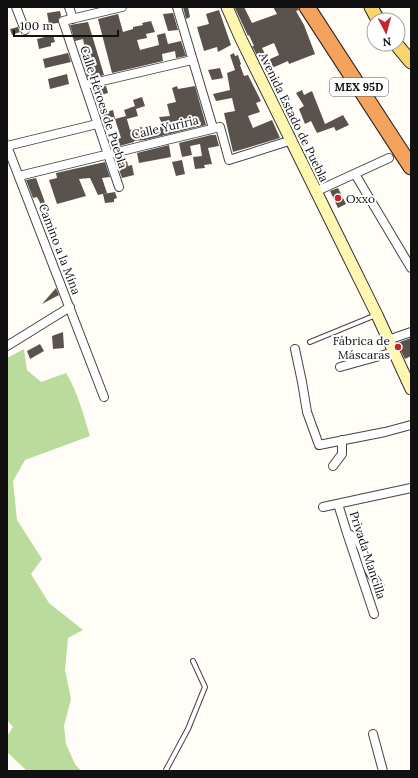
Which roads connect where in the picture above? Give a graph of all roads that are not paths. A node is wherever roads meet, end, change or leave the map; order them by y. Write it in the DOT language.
graph roads {
  1 [pos="16,7"];
  2 [pos="69,7"];
  3 [pos="122,7"];
  4 [pos="176,7"];
  5 [pos="227,7"];
  6 [pos="308,7"];
  7 [pos="318,7"];
  8 [pos="73,19"];
  9 [pos="25,30"];
  10 [pos="403,52"];
  11 [pos="192,60"];
  12 [pos="411,62"];
  13 [pos="85,85"];
  14 [pos="97,124"];
  15 [pos="213,128"];
  16 [pos="292,140"];
  17 [pos="7,146"];
  18 [pos="411,151"];
  19 [pos="107,154"];
  20 [pos="389,158"];
  21 [pos="411,167"];
  22 [pos="355,174"];
  23 [pos="19,176"];
  24 [pos="118,187"];
  25 [pos="317,192"];
  26 [pos="411,268"];
  27 [pos="70,307"];
  28 [pos="377,315"];
  29 [pos="411,332"];
  30 [pos="388,340"];
  31 [pos="310,342"];
  32 [pos="7,346"];
  33 [pos="295,349"];
  34 [pos="394,352"];
  35 [pos="340,367"];
  36 [pos="411,389"];
  37 [pos="104,397"];
  38 [pos="411,425"];
  39 [pos="342,440"];
  40 [pos="333,466"];
  41 [pos="411,488"];
  42 [pos="338,504"];
  43 [pos="323,507"];
  44 [pos="347,532"];
  45 [pos="380,586"];
  46 [pos="374,614"];
  47 [pos="193,661"];
  48 [pos="373,734"];
  49 [pos="166,771"];
  50 [pos="383,771"];
  1 -- 9 [label="street"];
  2 -- 8 [label="street"];
  3 -- 8 [label="street"];
  4 -- 11 [label="street"];
  5 -- 16 [label="street, Avenida Estado de Puebla"];
  6 -- 21 [label="highway, MEX 95D"];
  7 -- 18 [label="highway, MEX 95D"];
  8 -- 13 [label="street, Calle Héroes de Puebla"];
  10 -- 12 [label="main road"];
  11 -- 13 [label="street"];
  11 -- 15 [label="street"];
  13 -- 14 [label="street, Calle Héroes de Puebla"];
  14 -- 17 [label="street"];
  14 -- 19 [label="street, Calle Héroes de Puebla"];
  15 -- 16 [label="street, Calle Yuriria"];
  15 -- 19 [label="street, Calle Yuriria"];
  16 -- 25 [label="street, Avenida Estado de Puebla"];
  17 -- 23 [label="street, Camino a la Mina"];
  19 -- 23 [label="street, Calle Yuriria"];
  19 -- 24 [label="street, Calle Héroes de Puebla"];
  20 -- 22 [label="street"];
  22 -- 25 [label="street"];
  22 -- 26 [label="street"];
  23 -- 27 [label="street, Camino a la Mina"];
  25 -- 28 [label="street, Avenida Estado de Puebla"];
  27 -- 32 [label="street, Camino a la Mina"];
  27 -- 37 [label="street"];
  28 -- 30 [label="street, Avenida Estado de Puebla"];
  28 -- 31 [label="lane"];
  29 -- 30 [label="street"];
  30 -- 34 [label="street, Avenida Estado de Puebla"];
  33 -- 39 [label="street"];
  34 -- 35 [label="street"];
  34 -- 36 [label="street, Avenida Estado de Puebla"];
  38 -- 39 [label="street"];
  39 -- 40 [label="street"];
  41 -- 42 [label="street"];
  42 -- 43 [label="street"];
  42 -- 44 [label="street, Privada Mancilla"];
  44 -- 45 [label="street"];
  44 -- 46 [label="street, Privada Mancilla"];
  47 -- 49 [label="lane"];
  48 -- 50 [label="street"];
}
